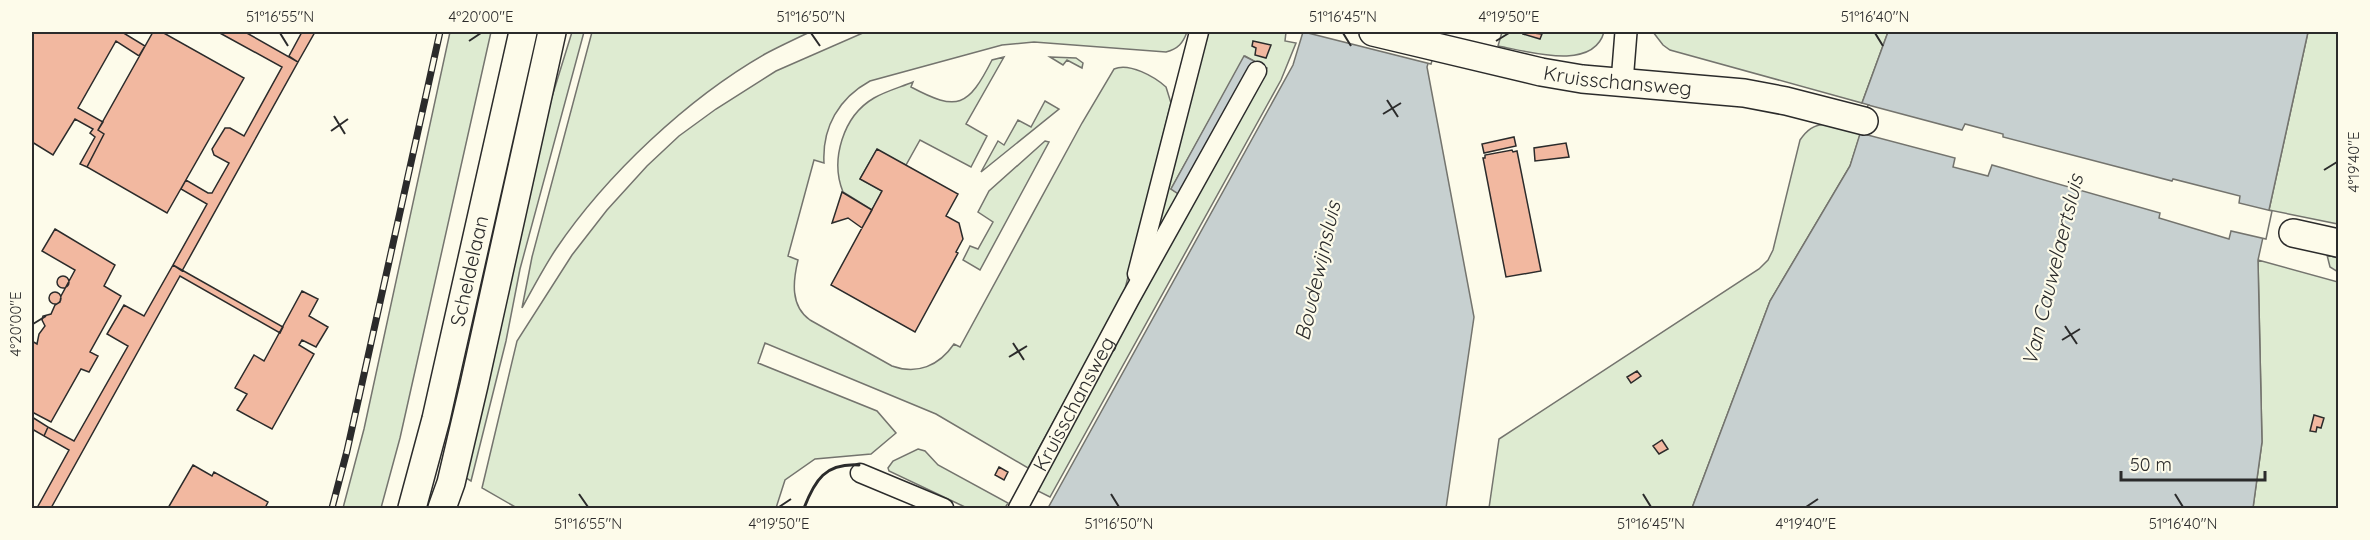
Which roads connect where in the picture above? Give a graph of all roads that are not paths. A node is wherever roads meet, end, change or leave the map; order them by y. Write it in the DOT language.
graph roads {
  1 [pos="523,32"];
  2 [pos="552,32"];
  3 [pos="1199,32"];
  4 [pos="1373,32"];
  5 [pos="1626,32"];
  6 [pos="1257,71"];
  7 [pos="1623,82"];
  8 [pos="1864,121"];
  9 [pos="2293,233"];
  10 [pos="2338,243"];
  11 [pos="1130,299"];
  12 [pos="860,473"];
  13 [pos="412,508"];
  14 [pos="442,508"];
  15 [pos="944,508"];
  16 [pos="1017,508"];
  1 -- 13 [label="main road, Scheldelaan"];
  2 -- 14 [label="main road, Scheldelaan"];
  3 -- 11 [label="street, Kruisschansweg"];
  4 -- 7 [label="main road, Kruisschansweg"];
  5 -- 7 [label="street"];
  6 -- 11 [label="street, Kruisschansweg"];
  7 -- 8 [label="main road, Kruisschansweg"];
  9 -- 10 [label="main road"];
  11 -- 16 [label="street, Kruisschansweg"];
  12 -- 15 [label="street"];
}
